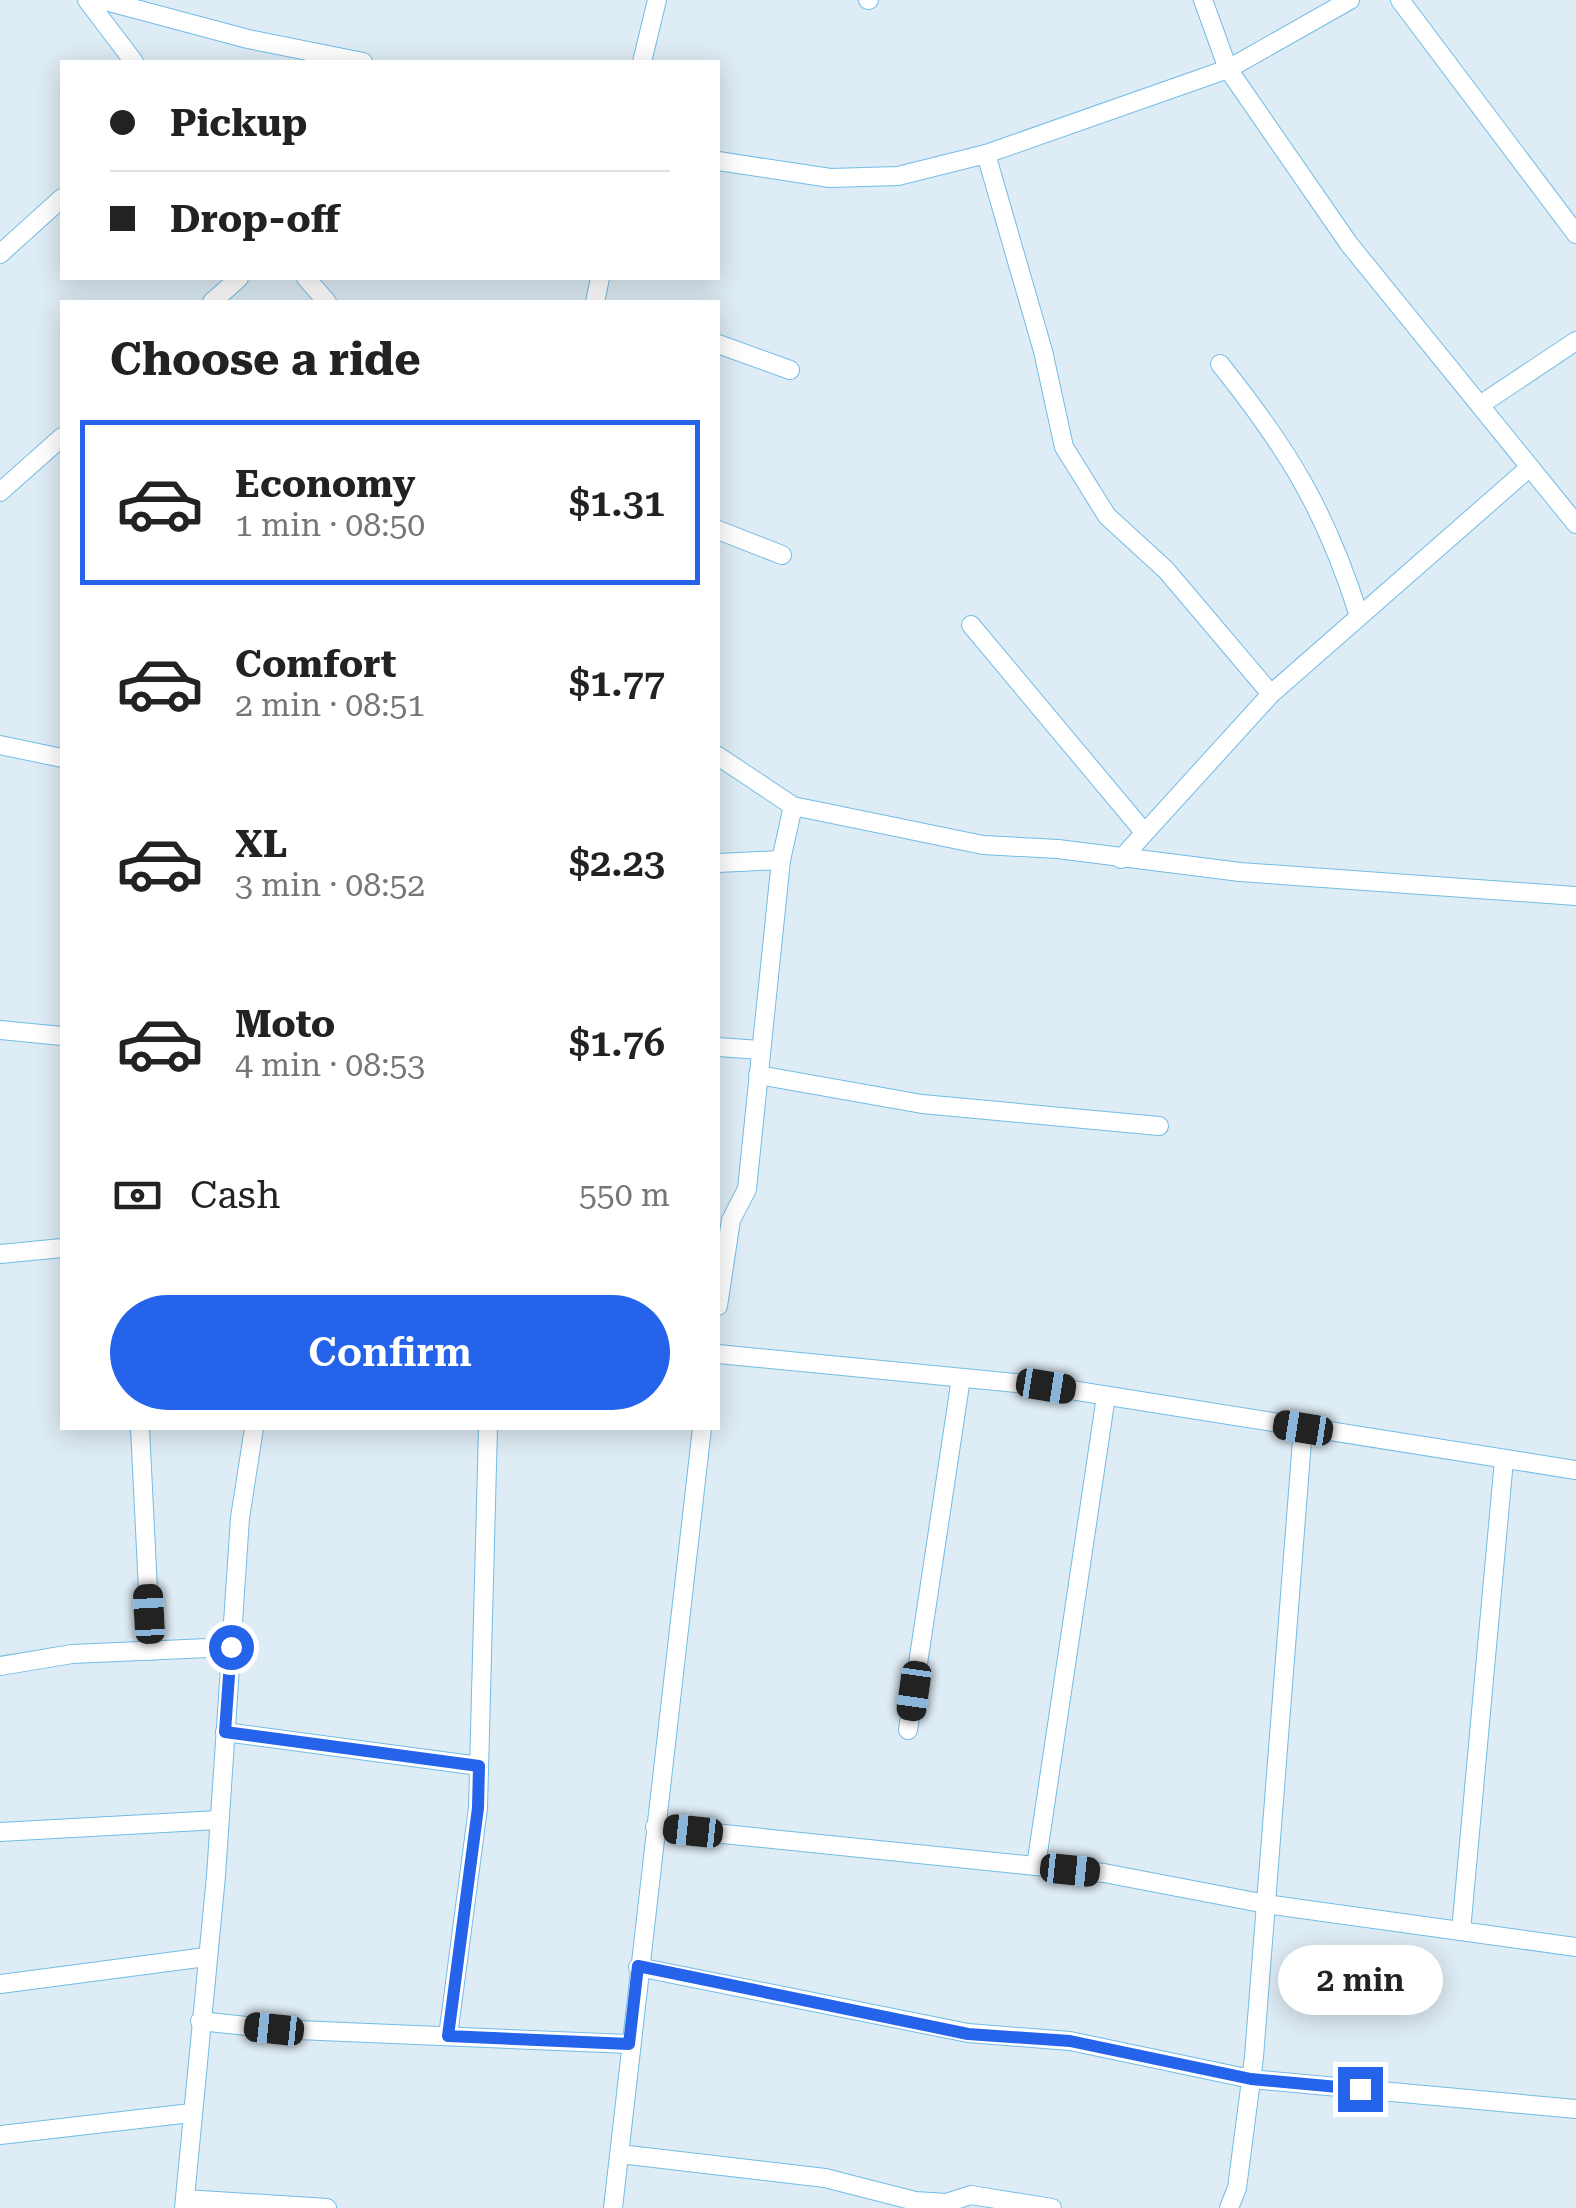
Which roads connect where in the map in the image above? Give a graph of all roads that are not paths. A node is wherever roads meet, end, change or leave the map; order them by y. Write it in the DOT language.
graph roads {
  1 [pos="87,0"];
  2 [pos="102,0"];
  3 [pos="657,0"];
  4 [pos="1202,0"];
  5 [pos="1350,0"];
  6 [pos="1400,0"];
  7 [pos="132,60"];
  8 [pos="353,60"];
  9 [pos="642,60"];
  10 [pos="1228,69"];
  11 [pos="986,154"];
  12 [pos="720,161"];
  13 [pos="60,200"];
  14 [pos="1576,234"];
  15 [pos="0,254"];
  16 [pos="237,280"];
  17 [pos="308,280"];
  18 [pos="214,300"];
  19 [pos="324,300"];
  20 [pos="1576,341"];
  21 [pos="720,345"];
  22 [pos="1220,364"];
  23 [pos="790,370"];
  24 [pos="1480,405"];
  25 [pos="60,439"];
  26 [pos="1530,466"];
  27 [pos="0,492"];
  28 [pos="1576,524"];
  29 [pos="720,531"];
  30 [pos="782,555"];
  31 [pos="1359,616"];
  32 [pos="972,625"];
  33 [pos="1271,694"];
  34 [pos="0,745"];
  35 [pos="720,757"];
  36 [pos="60,758"];
  37 [pos="794,806"];
  38 [pos="1144,832"];
  39 [pos="1121,859"];
  40 [pos="781,860"];
  41 [pos="720,863"];
  42 [pos="1576,896"];
  43 [pos="0,1030"];
  44 [pos="60,1036"];
  45 [pos="720,1047"];
  46 [pos="760,1050"];
  47 [pos="758,1074"];
  48 [pos="1159,1126"];
  49 [pos="724,1219"];
  50 [pos="60,1248"];
  51 [pos="0,1254"];
  52 [pos="720,1277"];
  53 [pos="720,1354"];
  54 [pos="961,1378"];
  55 [pos="1106,1396"];
  56 [pos="1303,1428"];
  57 [pos="140,1430"];
  58 [pos="254,1430"];
  59 [pos="488,1430"];
  60 [pos="702,1430"];
  61 [pos="1504,1460"];
  62 [pos="1576,1470"];
  63 [pos="231,1647"];
  64 [pos="151,1651"];
  65 [pos="0,1666"];
  66 [pos="908,1730"];
  67 [pos="225,1732"];
  68 [pos="479,1766"];
  69 [pos="218,1820"];
  70 [pos="655,1828"];
  71 [pos="0,1832"];
  72 [pos="1036,1866"];
  73 [pos="1266,1904"];
  74 [pos="1461,1931"];
  75 [pos="1576,1947"];
  76 [pos="206,1957"];
  77 [pos="638,1966"];
  78 [pos="0,1984"];
  79 [pos="200,2021"];
  80 [pos="448,2036"];
  81 [pos="629,2044"];
  82 [pos="1251,2079"];
  83 [pos="1576,2110"];
  84 [pos="190,2113"];
  85 [pos="0,2135"];
  86 [pos="620,2154"];
  87 [pos="184,2204"];
  88 [pos="327,2208"];
  89 [pos="613,2208"];
  90 [pos="1052,2208"];
  91 [pos="1229,2208"];
  1 -- 7 [label="street"];
  2 -- 8 [label="street"];
  3 -- 9 [label="street"];
  4 -- 10 [label="street"];
  5 -- 10 [label="street"];
  6 -- 14 [label="street"];
  10 -- 11 [label="street"];
  10 -- 24 [label="street"];
  11 -- 12 [label="street"];
  11 -- 33 [label="street"];
  13 -- 15 [label="street"];
  16 -- 18 [label="street"];
  17 -- 19 [label="street"];
  20 -- 24 [label="street"];
  21 -- 23 [label="street"];
  22 -- 31 [label="street"];
  24 -- 26 [label="street"];
  25 -- 27 [label="street"];
  26 -- 28 [label="street"];
  26 -- 31 [label="street"];
  29 -- 30 [label="street"];
  31 -- 33 [label="street"];
  32 -- 38 [label="street"];
  33 -- 38 [label="street"];
  34 -- 36 [label="street"];
  35 -- 37 [label="street"];
  37 -- 39 [label="street"];
  37 -- 40 [label="street"];
  38 -- 39 [label="street"];
  39 -- 42 [label="street"];
  40 -- 41 [label="street"];
  40 -- 46 [label="street"];
  43 -- 44 [label="street"];
  45 -- 46 [label="street"];
  46 -- 47 [label="street"];
  47 -- 48 [label="street"];
  47 -- 49 [label="street"];
  49 -- 52 [label="street"];
  50 -- 51 [label="street"];
  53 -- 54 [label="street"];
  54 -- 55 [label="street"];
  54 -- 66 [label="street"];
  55 -- 56 [label="street"];
  55 -- 72 [label="street"];
  56 -- 61 [label="street"];
  56 -- 73 [label="street"];
  57 -- 64 [label="street"];
  58 -- 63 [label="street"];
  59 -- 68 [label="street"];
  60 -- 70 [label="street"];
  61 -- 62 [label="street"];
  61 -- 74 [label="street"];
  63 -- 64 [label="street"];
  63 -- 67 [label="street"];
  64 -- 65 [label="street"];
  67 -- 68 [label="street"];
  67 -- 69 [label="street"];
  68 -- 80 [label="street"];
  69 -- 71 [label="street"];
  69 -- 76 [label="street"];
  70 -- 72 [label="street"];
  70 -- 77 [label="street"];
  72 -- 73 [label="street"];
  73 -- 74 [label="street"];
  73 -- 82 [label="street"];
  74 -- 75 [label="street"];
  76 -- 78 [label="street"];
  76 -- 79 [label="street"];
  77 -- 81 [label="street"];
  77 -- 82 [label="street"];
  79 -- 80 [label="street"];
  79 -- 84 [label="street"];
  80 -- 81 [label="street"];
  81 -- 86 [label="street"];
  82 -- 83 [label="street"];
  82 -- 91 [label="street"];
  84 -- 85 [label="street"];
  84 -- 87 [label="street"];
  86 -- 89 [label="street"];
  86 -- 90 [label="street"];
  87 -- 88 [label="street"];
}
